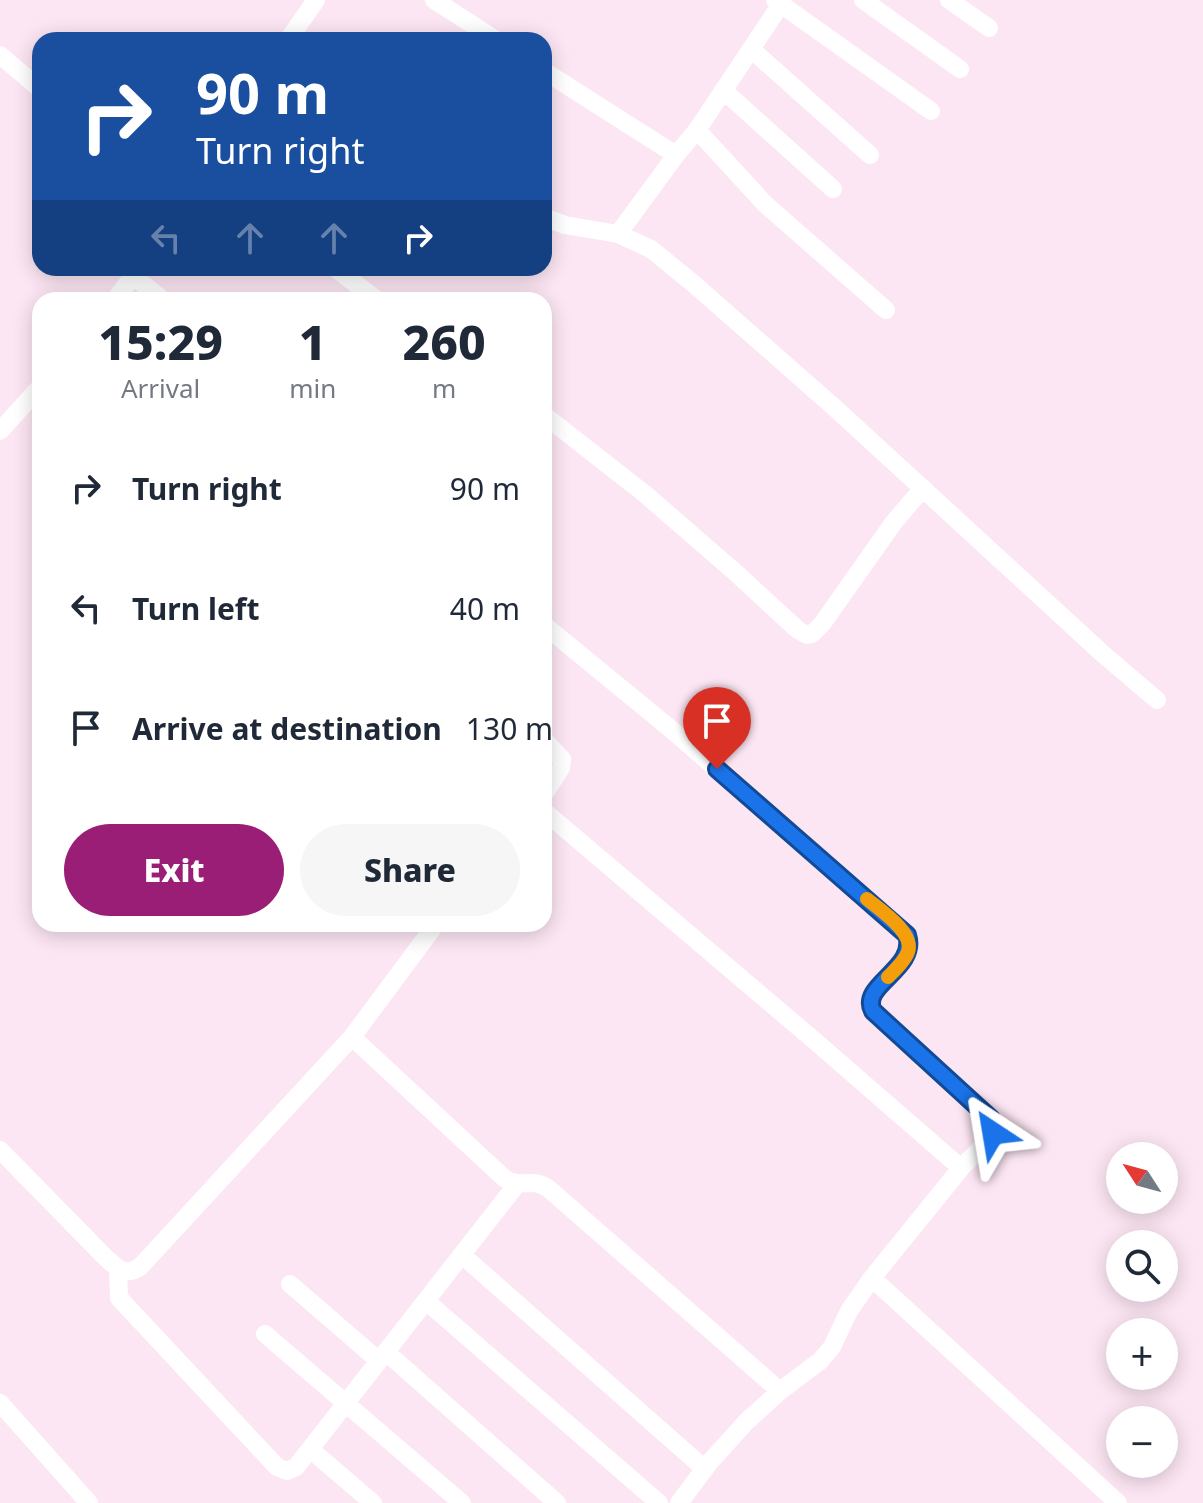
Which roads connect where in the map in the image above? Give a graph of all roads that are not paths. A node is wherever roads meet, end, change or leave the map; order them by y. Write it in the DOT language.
graph roads {
  1 [pos="316,0"];
  2 [pos="434,0"];
  3 [pos="863,0"];
  4 [pos="949,0"];
  5 [pos="778,2"];
  6 [pos="989,28"];
  7 [pos="294,32"];
  8 [pos="484,32"];
  9 [pos="751,49"];
  10 [pos="0,55"];
  11 [pos="960,69"];
  12 [pos="552,76"];
  13 [pos="32,82"];
  14 [pos="723,90"];
  15 [pos="931,111"];
  16 [pos="697,130"];
  17 [pos="676,155"];
  18 [pos="870,155"];
  19 [pos="833,189"];
  20 [pos="552,220"];
  21 [pos="618,234"];
  22 [pos="140,276"];
  23 [pos="346,276"];
  24 [pos="155,292"];
  25 [pos="366,292"];
  26 [pos="886,310"];
  27 [pos="32,396"];
  28 [pos="552,421"];
  29 [pos="0,431"];
  30 [pos="923,488"];
  31 [pos="552,632"];
  32 [pos="1157,700"];
  33 [pos="552,748"];
  34 [pos="552,782"];
  35 [pos="552,818"];
  36 [pos="430,932"];
  37 [pos="352,1037"];
  38 [pos="0,1150"];
  39 [pos="961,1168"];
  40 [pos="517,1184"];
  41 [pos="462,1255"];
  42 [pos="118,1268"];
  43 [pos="872,1278"];
  44 [pos="290,1284"];
  45 [pos="426,1301"];
  46 [pos="265,1334"];
  47 [pos="382,1357"];
  48 [pos="780,1391"];
  49 [pos="0,1403"];
  50 [pos="347,1403"];
  51 [pos="310,1449"];
  52 [pos="698,1463"];
  53 [pos="89,1503"];
  54 [pos="373,1503"];
  55 [pos="462,1503"];
  56 [pos="557,1503"];
  57 [pos="659,1503"];
  58 [pos="679,1503"];
  59 [pos="1118,1503"];
  1 -- 7 [label="street"];
  2 -- 8 [label="street"];
  3 -- 11 [label="street"];
  4 -- 6 [label="street"];
  5 -- 9 [label="street"];
  5 -- 15 [label="street"];
  9 -- 14 [label="street"];
  9 -- 18 [label="street"];
  10 -- 13 [label="street"];
  12 -- 17 [label="street"];
  14 -- 16 [label="street"];
  14 -- 19 [label="street"];
  16 -- 17 [label="street"];
  16 -- 26 [label="street"];
  17 -- 21 [label="street"];
  20 -- 21 [label="street"];
  21 -- 30 [label="street"];
  22 -- 24 [label="street"];
  23 -- 25 [label="street"];
  27 -- 29 [label="street"];
  28 -- 30 [label="street"];
  30 -- 32 [label="street"];
  31 -- 39 [label="street"];
  33 -- 34 [label="street"];
  35 -- 39 [label="street"];
  36 -- 37 [label="street"];
  37 -- 40 [label="street"];
  37 -- 42 [label="street"];
  38 -- 42 [label="street"];
  39 -- 43 [label="street"];
  40 -- 41 [label="street"];
  40 -- 48 [label="street"];
  41 -- 45 [label="street"];
  41 -- 52 [label="street"];
  42 -- 51 [label="street"];
  43 -- 48 [label="street"];
  43 -- 59 [label="street"];
  44 -- 47 [label="street"];
  45 -- 47 [label="street"];
  45 -- 57 [label="street"];
  46 -- 50 [label="street"];
  47 -- 50 [label="street"];
  47 -- 56 [label="street"];
  48 -- 58 [label="street"];
  49 -- 53 [label="street"];
  50 -- 51 [label="street"];
  50 -- 55 [label="street"];
  51 -- 54 [label="street"];
}
